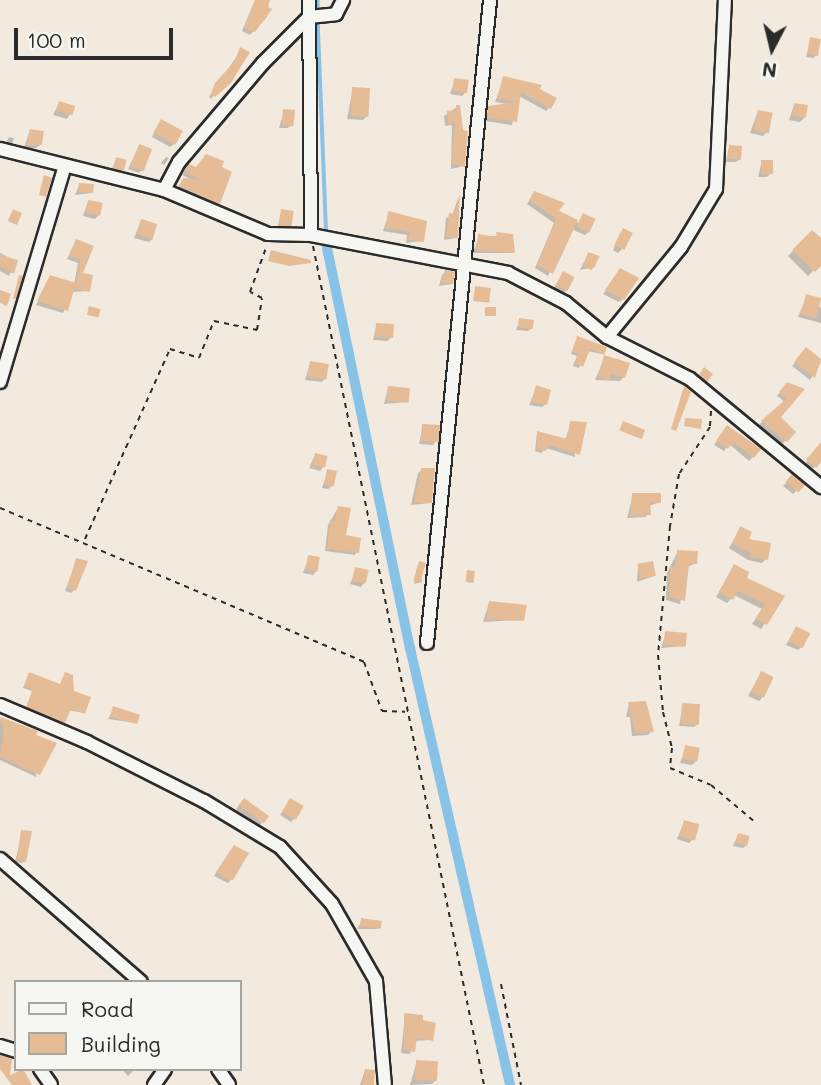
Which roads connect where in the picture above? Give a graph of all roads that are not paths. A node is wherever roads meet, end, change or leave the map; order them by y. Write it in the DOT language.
graph roads {
  1 [pos="309,0"];
  2 [pos="343,0"];
  3 [pos="490,0"];
  4 [pos="725,0"];
  5 [pos="315,17"];
  6 [pos="0,149"];
  7 [pos="64,168"];
  8 [pos="164,190"];
  9 [pos="321,237"];
  10 [pos="464,263"];
  11 [pos="607,337"];
  12 [pos="0,382"];
  13 [pos="821,487"];
  14 [pos="427,643"];
  15 [pos="0,705"];
  16 [pos="0,859"];
  17 [pos="139,980"];
  18 [pos="385,1085"];
  1 -- 5 [label="street"];
  2 -- 5 [label="street"];
  3 -- 10 [label="street"];
  4 -- 11 [label="street"];
  5 -- 8 [label="street"];
  5 -- 9 [label="street"];
  6 -- 7 [label="street"];
  7 -- 8 [label="street"];
  7 -- 12 [label="street"];
  8 -- 9 [label="street"];
  9 -- 10 [label="street"];
  10 -- 11 [label="street"];
  10 -- 14 [label="street"];
  11 -- 13 [label="street"];
  15 -- 18 [label="street"];
  16 -- 17 [label="street"];
}
